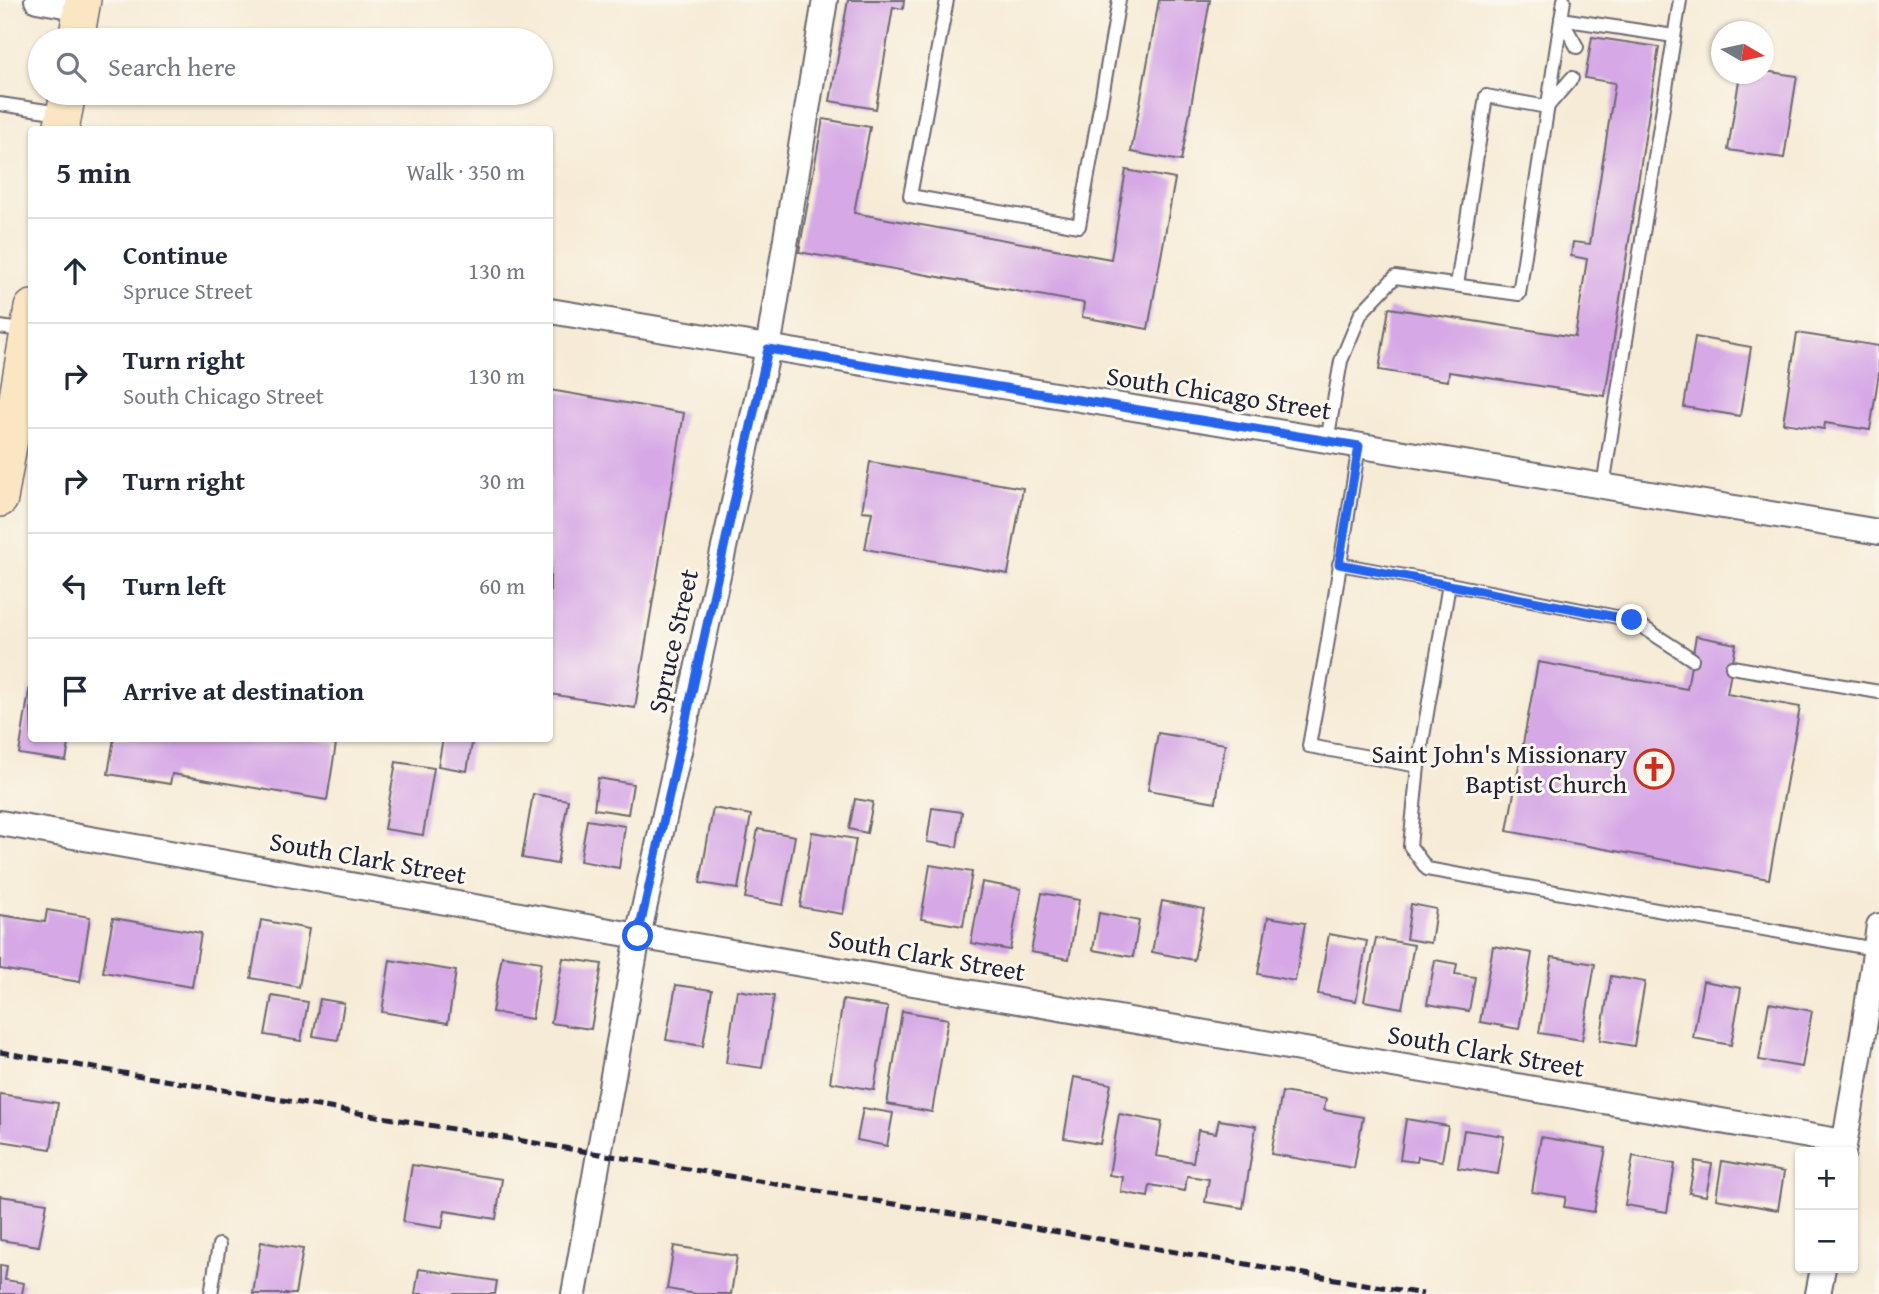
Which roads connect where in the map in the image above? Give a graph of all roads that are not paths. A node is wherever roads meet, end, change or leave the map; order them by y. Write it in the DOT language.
graph roads {
  1 [pos="37,0"];
  2 [pos="825,0"];
  3 [pos="947,0"];
  4 [pos="1119,0"];
  5 [pos="1564,0"];
  6 [pos="1680,0"];
  7 [pos="80,16"];
  8 [pos="1561,19"];
  9 [pos="1674,36"];
  10 [pos="1577,47"];
  11 [pos="1572,78"];
  12 [pos="0,104"];
  13 [pos="1547,107"];
  14 [pos="64,112"];
  15 [pos="1457,285"];
  16 [pos="553,312"];
  17 [pos="20,322"];
  18 [pos="768,349"];
  19 [pos="6,426"];
  20 [pos="1327,441"];
  21 [pos="1359,446"];
  22 [pos="1603,486"];
  23 [pos="0,499"];
  24 [pos="1879,532"];
  25 [pos="1339,564"];
  26 [pos="1448,584"];
  27 [pos="1692,659"];
  28 [pos="1732,667"];
  29 [pos="1879,692"];
  30 [pos="1418,766"];
  31 [pos="0,824"];
  32 [pos="638,936"];
  33 [pos="1877,938"];
  34 [pos="1872,1029"];
  35 [pos="1843,1147"];
  36 [pos="219,1245"];
  37 [pos="1822,1273"];
  38 [pos="211,1294"];
  39 [pos="574,1294"];
  40 [pos="1818,1294"];
  1 -- 7 [label="street"];
  2 -- 18 [label="street, Spruce Street"];
  3 -- 4 [label="lane"];
  5 -- 8 [label="lane"];
  6 -- 9 [label="lane"];
  8 -- 9 [label="lane"];
  8 -- 10 [label="lane"];
  8 -- 13 [label="lane"];
  9 -- 22 [label="lane"];
  11 -- 13 [label="lane"];
  12 -- 14 [label="lane"];
  13 -- 15 [label="lane"];
  13 -- 15 [label="lane"];
  15 -- 20 [label="lane"];
  16 -- 18 [label="street, South Chicago Street"];
  17 -- 19 [label="street"];
  18 -- 20 [label="street, South Chicago Street"];
  18 -- 32 [label="street, Spruce Street"];
  19 -- 23 [label="street"];
  20 -- 21 [label="street, South Chicago Street"];
  21 -- 22 [label="street, South Chicago Street"];
  21 -- 25 [label="lane"];
  22 -- 24 [label="street, South Chicago Street"];
  25 -- 26 [label="lane"];
  25 -- 30 [label="lane"];
  26 -- 27 [label="lane"];
  26 -- 30 [label="lane"];
  28 -- 29 [label="lane"];
  30 -- 33 [label="lane"];
  31 -- 32 [label="street, South Clark Street"];
  32 -- 35 [label="street, South Clark Street"];
  32 -- 39 [label="street, Spruce Street"];
  33 -- 34 [label="street"];
  34 -- 35 [label="street"];
  36 -- 38 [label="lane"];
  37 -- 40 [label="street"];
}
